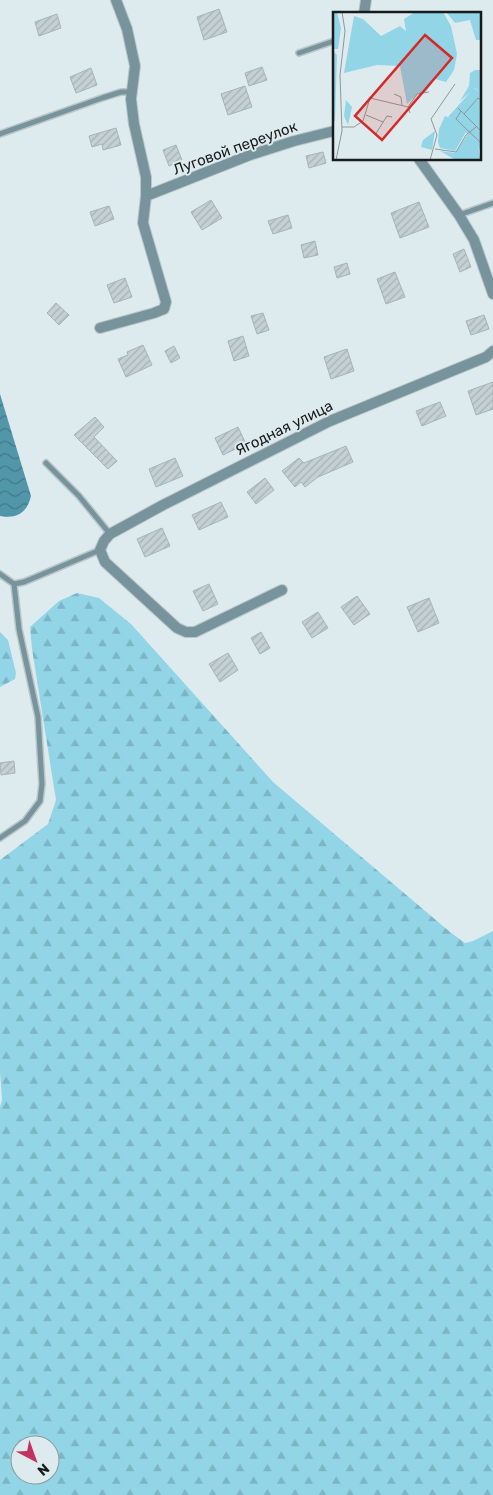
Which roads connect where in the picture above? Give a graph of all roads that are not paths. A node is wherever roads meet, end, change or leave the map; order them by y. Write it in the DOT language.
graph roads {
  1 [pos="116,0"];
  2 [pos="333,41"];
  3 [pos="299,53"];
  4 [pos="132,92"];
  5 [pos="333,131"];
  6 [pos="0,134"];
  7 [pos="420,160"];
  8 [pos="146,196"];
  9 [pos="493,204"];
  10 [pos="459,215"];
  11 [pos="493,294"];
  12 [pos="100,328"];
  13 [pos="493,351"];
  14 [pos="46,463"];
  15 [pos="110,534"];
  16 [pos="100,550"];
  17 [pos="0,574"];
  18 [pos="14,584"];
  19 [pos="282,590"];
  20 [pos="0,838"];
  1 -- 4 [label="street"];
  2 -- 3 [label="lane"];
  4 -- 6 [label="lane"];
  4 -- 8 [label="street"];
  5 -- 8 [label="street, Луговой переулок"];
  7 -- 10 [label="street"];
  8 -- 12 [label="street"];
  9 -- 10 [label="lane"];
  10 -- 11 [label="street"];
  13 -- 15 [label="street, Ягодная улица"];
  14 -- 15 [label="lane"];
  15 -- 16 [label="street, Ягодная улица"];
  16 -- 18 [label="lane"];
  16 -- 19 [label="street"];
  17 -- 18 [label="lane"];
  18 -- 20 [label="lane"];
}
